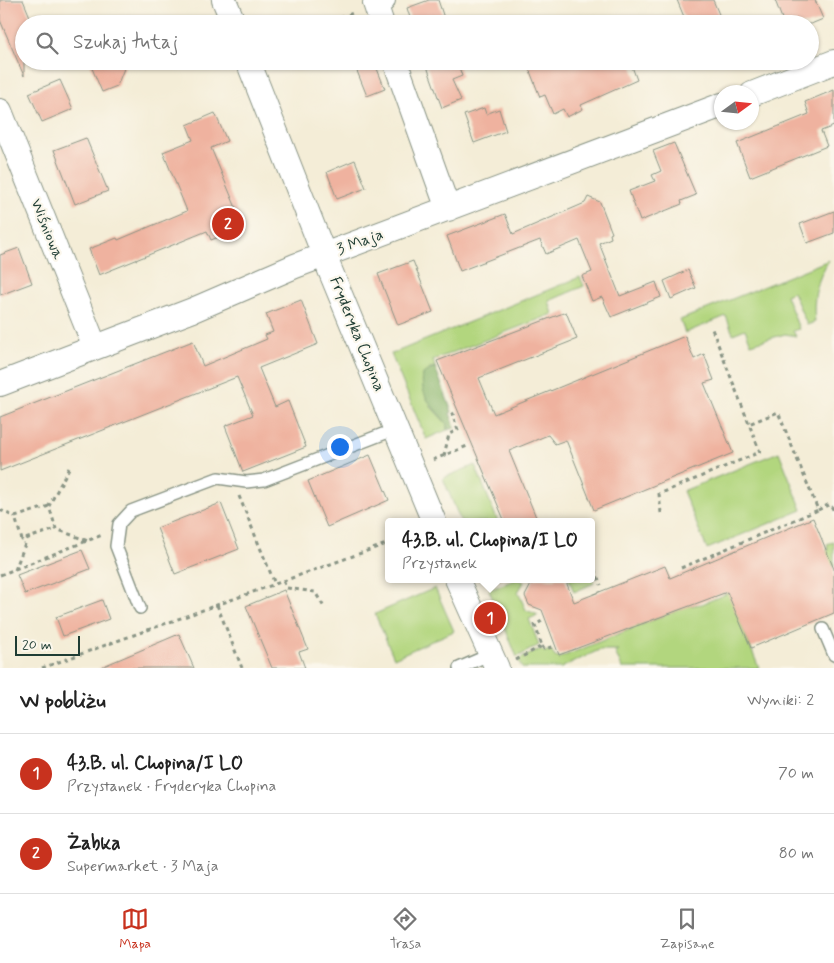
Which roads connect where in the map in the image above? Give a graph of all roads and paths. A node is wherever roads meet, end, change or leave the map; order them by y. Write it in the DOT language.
graph roads {
  1 [pos="224,0"];
  2 [pos="380,9"];
  3 [pos="230,15"];
  4 [pos="358,15"];
  5 [pos="834,62"];
  6 [pos="819,68"];
  7 [pos="252,70"];
  8 [pos="399,70"];
  9 [pos="814,70"];
  10 [pos="759,91"];
  11 [pos="714,108"];
  12 [pos="0,111"];
  13 [pos="448,209"];
  14 [pos="324,255"];
  15 [pos="712,329"];
  16 [pos="94,347"];
  17 [pos="0,384"];
  18 [pos="455,413"];
  19 [pos="749,424"];
  20 [pos="396,429"];
  21 [pos="467,446"];
  22 [pos="444,456"];
  23 [pos="430,461"];
  24 [pos="69,468"];
  25 [pos="233,480"];
  26 [pos="49,506"];
  27 [pos="0,510"];
  28 [pos="818,510"];
  29 [pos="834,511"];
  30 [pos="661,513"];
  31 [pos="15,517"];
  32 [pos="432,518"];
  33 [pos="56,529"];
  34 [pos="118,529"];
  35 [pos="27,538"];
  36 [pos="88,541"];
  37 [pos="385,544"];
  38 [pos="681,568"];
  39 [pos="15,570"];
  40 [pos="595,571"];
  41 [pos="0,575"];
  42 [pos="283,581"];
  43 [pos="459,583"];
  44 [pos="275,584"];
  45 [pos="601,585"];
  46 [pos="217,605"];
  47 [pos="324,607"];
  48 [pos="140,608"];
  49 [pos="542,621"];
  50 [pos="823,629"];
  51 [pos="542,646"];
  52 [pos="552,646"];
  53 [pos="834,655"];
  54 [pos="500,661"];
  55 [pos="42,668"];
  56 [pos="242,668"];
  57 [pos="458,668"];
  1 -- 3 [label="street"];
  2 -- 4 [label="path"];
  5 -- 6 [label="street"];
  7 -- 14 [label="street, Fryderyka Chopina"];
  8 -- 13 [label="street"];
  9 -- 10 [label="street"];
  11 -- 13 [label="street, 3 Maja"];
  12 -- 16 [label="street, Wiśniowa"];
  13 -- 14 [label="street, 3 Maja"];
  14 -- 16 [label="street, 3 Maja"];
  14 -- 20 [label="street, Fryderyka Chopina"];
  15 -- 19 [label="path"];
  16 -- 17 [label="street, 3 Maja"];
  18 -- 22 [label="path"];
  19 -- 28 [label="path"];
  19 -- 30 [label="path"];
  20 -- 25 [label="lane"];
  20 -- 32 [label="street, Fryderyka Chopina"];
  21 -- 22 [label="path"];
  22 -- 23 [label="path"];
  24 -- 26 [label="path"];
  25 -- 34 [label="lane"];
  25 -- 44 [label="path"];
  26 -- 31 [label="path"];
  26 -- 33 [label="path"];
  27 -- 31 [label="path"];
  28 -- 29 [label="path"];
  28 -- 38 [label="path"];
  31 -- 35 [label="path"];
  33 -- 35 [label="path"];
  33 -- 36 [label="path"];
  34 -- 36 [label="path"];
  34 -- 48 [label="lane"];
  35 -- 39 [label="path"];
  36 -- 39 [label="path"];
  37 -- 42 [label="path"];
  39 -- 41 [label="path"];
  40 -- 45 [label="path"];
  42 -- 44 [label="path"];
  42 -- 47 [label="path"];
  43 -- 54 [label="street"];
  44 -- 46 [label="path"];
  46 -- 55 [label="path"];
  46 -- 56 [label="path"];
  49 -- 51 [label="path"];
  50 -- 53 [label="lane"];
  51 -- 52 [label="path"];
  51 -- 54 [label="path"];
  54 -- 57 [label="lane"];
}
